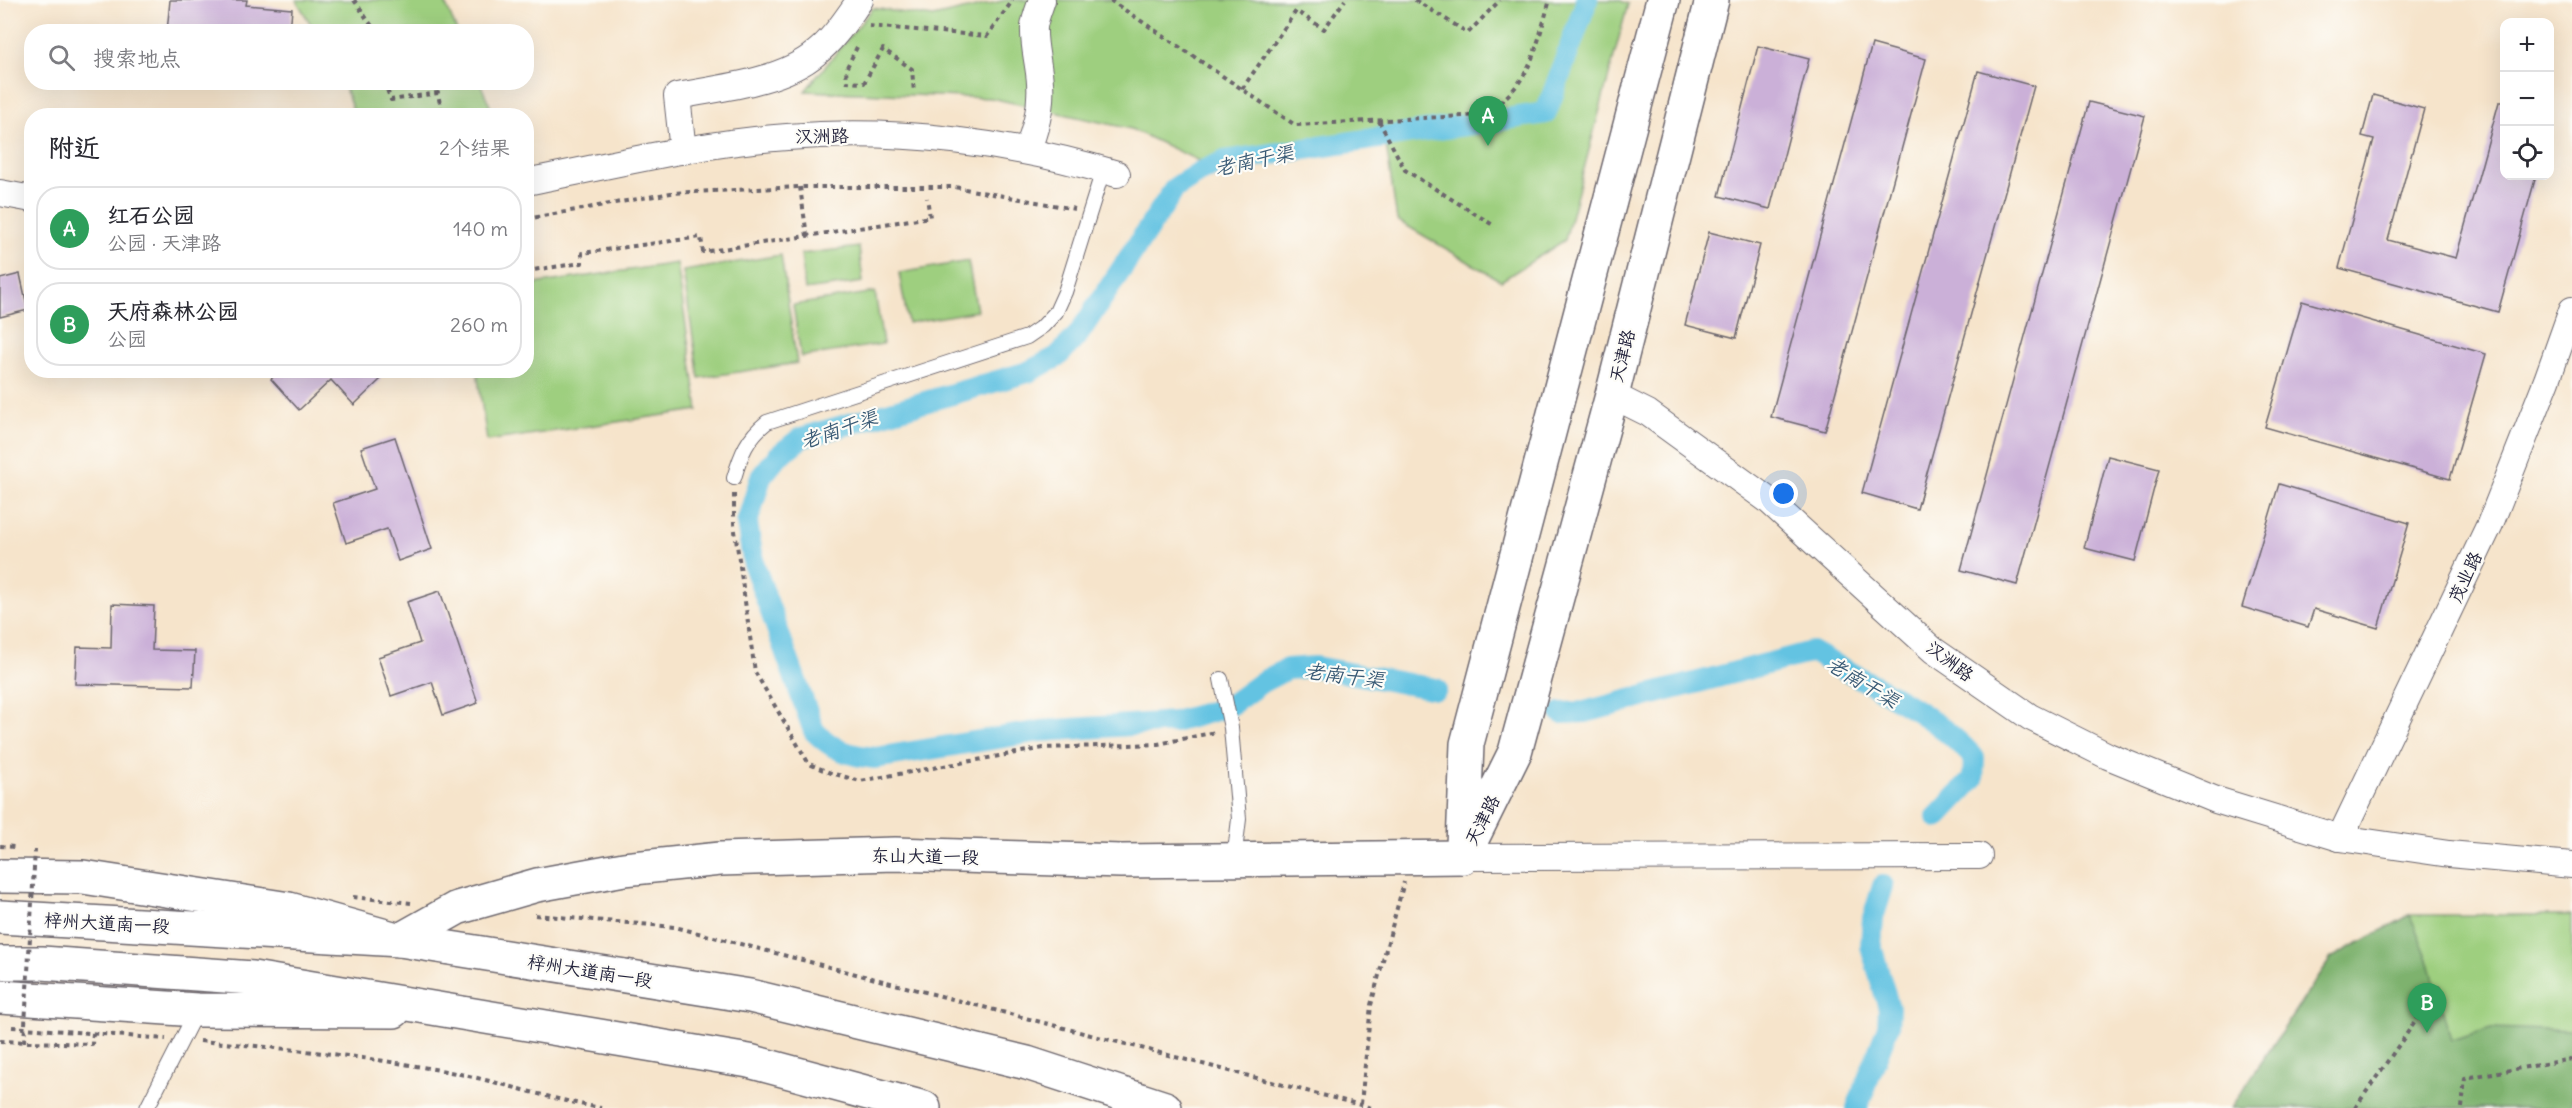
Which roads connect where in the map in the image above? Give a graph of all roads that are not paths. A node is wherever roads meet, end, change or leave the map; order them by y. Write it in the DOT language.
graph roads {
  1 [pos="860,0"];
  2 [pos="1042,0"];
  3 [pos="1663,0"];
  4 [pos="1709,1"];
  5 [pos="683,151"];
  6 [pos="1027,151"];
  7 [pos="1110,172"];
  8 [pos="534,180"];
  9 [pos="0,193"];
  10 [pos="24,198"];
  11 [pos="2572,310"];
  12 [pos="1612,395"];
  13 [pos="734,478"];
  14 [pos="1221,679"];
  15 [pos="2340,837"];
  16 [pos="1979,856"];
  17 [pos="1463,857"];
  18 [pos="1234,860"];
  19 [pos="2572,865"];
  20 [pos="0,876"];
  21 [pos="0,917"];
  22 [pos="400,940"];
  23 [pos="0,963"];
  24 [pos="0,997"];
  25 [pos="197,1010"];
  26 [pos="448,1011"];
  27 [pos="147,1108"];
  28 [pos="924,1108"];
  29 [pos="1165,1108"];
  1 -- 5 [label="street"];
  2 -- 6 [label="street"];
  3 -- 17 [label="main road, 天津路"];
  4 -- 12 [label="main road, 天津路"];
  5 -- 6 [label="street, 汉洲路"];
  5 -- 8 [label="street, 汉洲路"];
  6 -- 7 [label="street, 汉洲路"];
  7 -- 13 [label="lane"];
  9 -- 10 [label="street"];
  11 -- 15 [label="street, 茂业路"];
  12 -- 15 [label="street, 汉洲路"];
  12 -- 17 [label="main road, 天津路"];
  14 -- 18 [label="lane"];
  15 -- 19 [label="street, 汉洲路"];
  16 -- 17 [label="street"];
  17 -- 18 [label="main road, 东山大道一段"];
  18 -- 22 [label="main road, 东山大道一段"];
  20 -- 22 [label="main road"];
  21 -- 22 [label="main road, 梓州大道南一段"];
  22 -- 29 [label="main road, 梓州大道南一段"];
  23 -- 26 [label="main road"];
  24 -- 25 [label="main road"];
  25 -- 26 [label="main road"];
  25 -- 27 [label="lane"];
  26 -- 28 [label="main road"];
}
